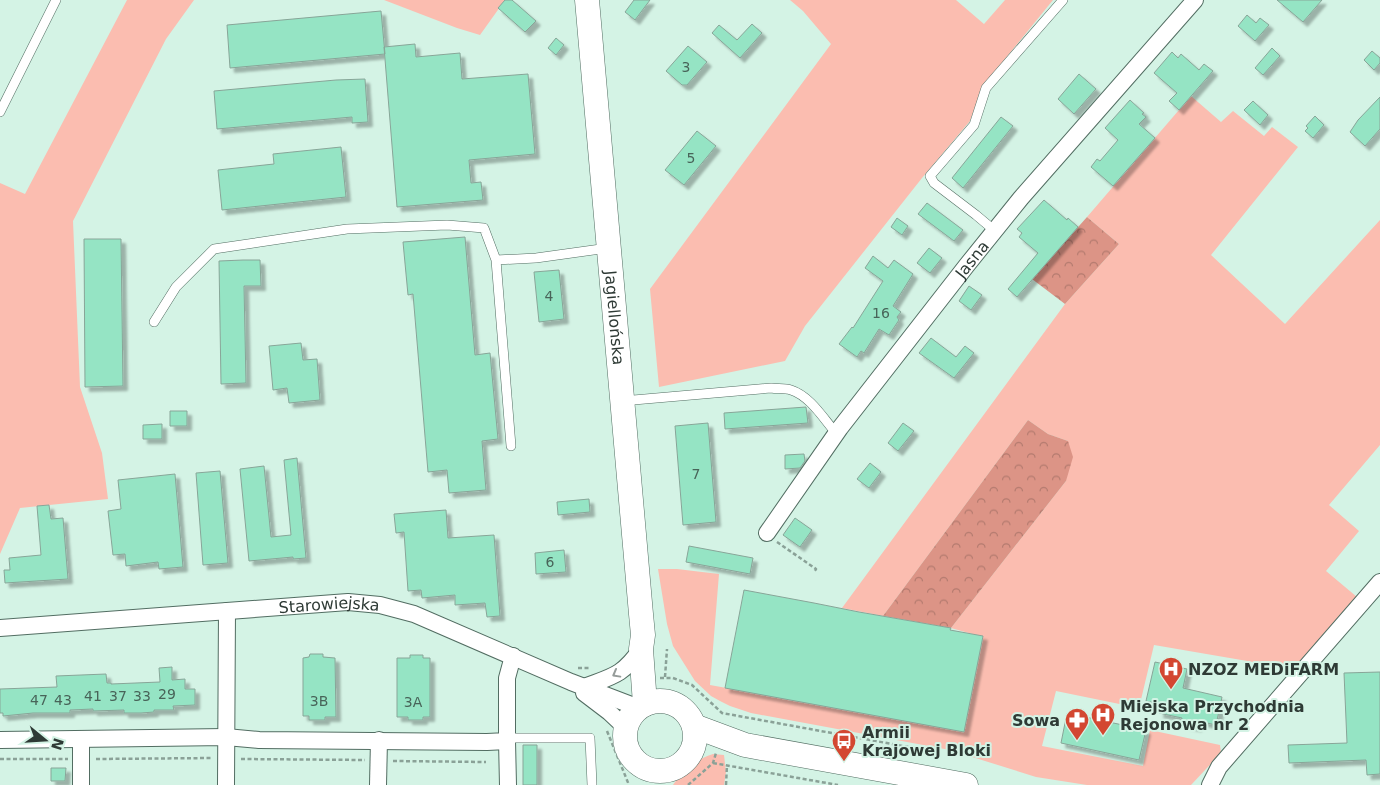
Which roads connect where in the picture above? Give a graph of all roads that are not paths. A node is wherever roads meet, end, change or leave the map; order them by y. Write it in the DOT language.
graph roads {
  1 [pos="56,0"];
  2 [pos="587,0"];
  3 [pos="1063,0"];
  4 [pos="1195,0"];
  5 [pos="0,112"];
  6 [pos="995,231"];
  7 [pos="609,248"];
  8 [pos="496,260"];
  9 [pos="154,322"];
  10 [pos="622,400"];
  11 [pos="836,433"];
  12 [pos="511,446"];
  13 [pos="771,537"];
  14 [pos="1380,582"];
  15 [pos="227,611"];
  16 [pos="0,628"];
  17 [pos="642,642"];
  18 [pos="513,656"];
  19 [pos="578,684"];
  20 [pos="669,702"];
  21 [pos="629,716"];
  22 [pos="694,726"];
  23 [pos="226,737"];
  24 [pos="81,739"];
  25 [pos="507,739"];
  26 [pos="0,740"];
  27 [pos="378,740"];
  28 [pos="745,744"];
  29 [pos="691,752"];
  30 [pos="646,775"];
  31 [pos="668,777"];
  32 [pos="1211,784"];
  33 [pos="81,785"];
  34 [pos="226,785"];
  35 [pos="378,785"];
  36 [pos="508,785"];
  37 [pos="592,785"];
  38 [pos="966,785"];
  1 -- 5 [label="lane"];
  2 -- 7 [label="street, Jagiellońska"];
  3 -- 6 [label="lane"];
  4 -- 6 [label="street, Jasna"];
  6 -- 11 [label="street, Jasna"];
  7 -- 8 [label="lane"];
  7 -- 10 [label="street, Jagiellońska"];
  8 -- 9 [label="lane"];
  8 -- 12 [label="lane"];
  10 -- 11 [label="lane"];
  10 -- 17 [label="street, Jagiellońska"];
  11 -- 13 [label="street, Jasna"];
  14 -- 32 [label="street"];
  15 -- 16 [label="street, Starowiejska"];
  15 -- 18 [label="street, Starowiejska"];
  15 -- 23 [label="street"];
  17 -- 19 [label="street, one-way"];
  17 -- 20 [label="street, Jagiellońska"];
  17 -- 21 [label="street, Jagiellońska"];
  18 -- 19 [label="street, Starowiejska"];
  18 -- 25 [label="street"];
  19 -- 21 [label="street, Starowiejska"];
  19 -- 21 [label="street"];
  20 -- 21 [label="street"];
  20 -- 22 [label="street"];
  21 -- 30 [label="street"];
  22 -- 28 [label="street"];
  22 -- 29 [label="street"];
  23 -- 24 [label="street"];
  23 -- 27 [label="street"];
  23 -- 34 [label="street"];
  24 -- 26 [label="street"];
  24 -- 33 [label="street"];
  25 -- 27 [label="street"];
  25 -- 36 [label="street"];
  25 -- 37 [label="lane"];
  27 -- 35 [label="street"];
  28 -- 29 [label="street"];
  28 -- 38 [label="street"];
  29 -- 31 [label="street"];
  30 -- 31 [label="street"];
}
